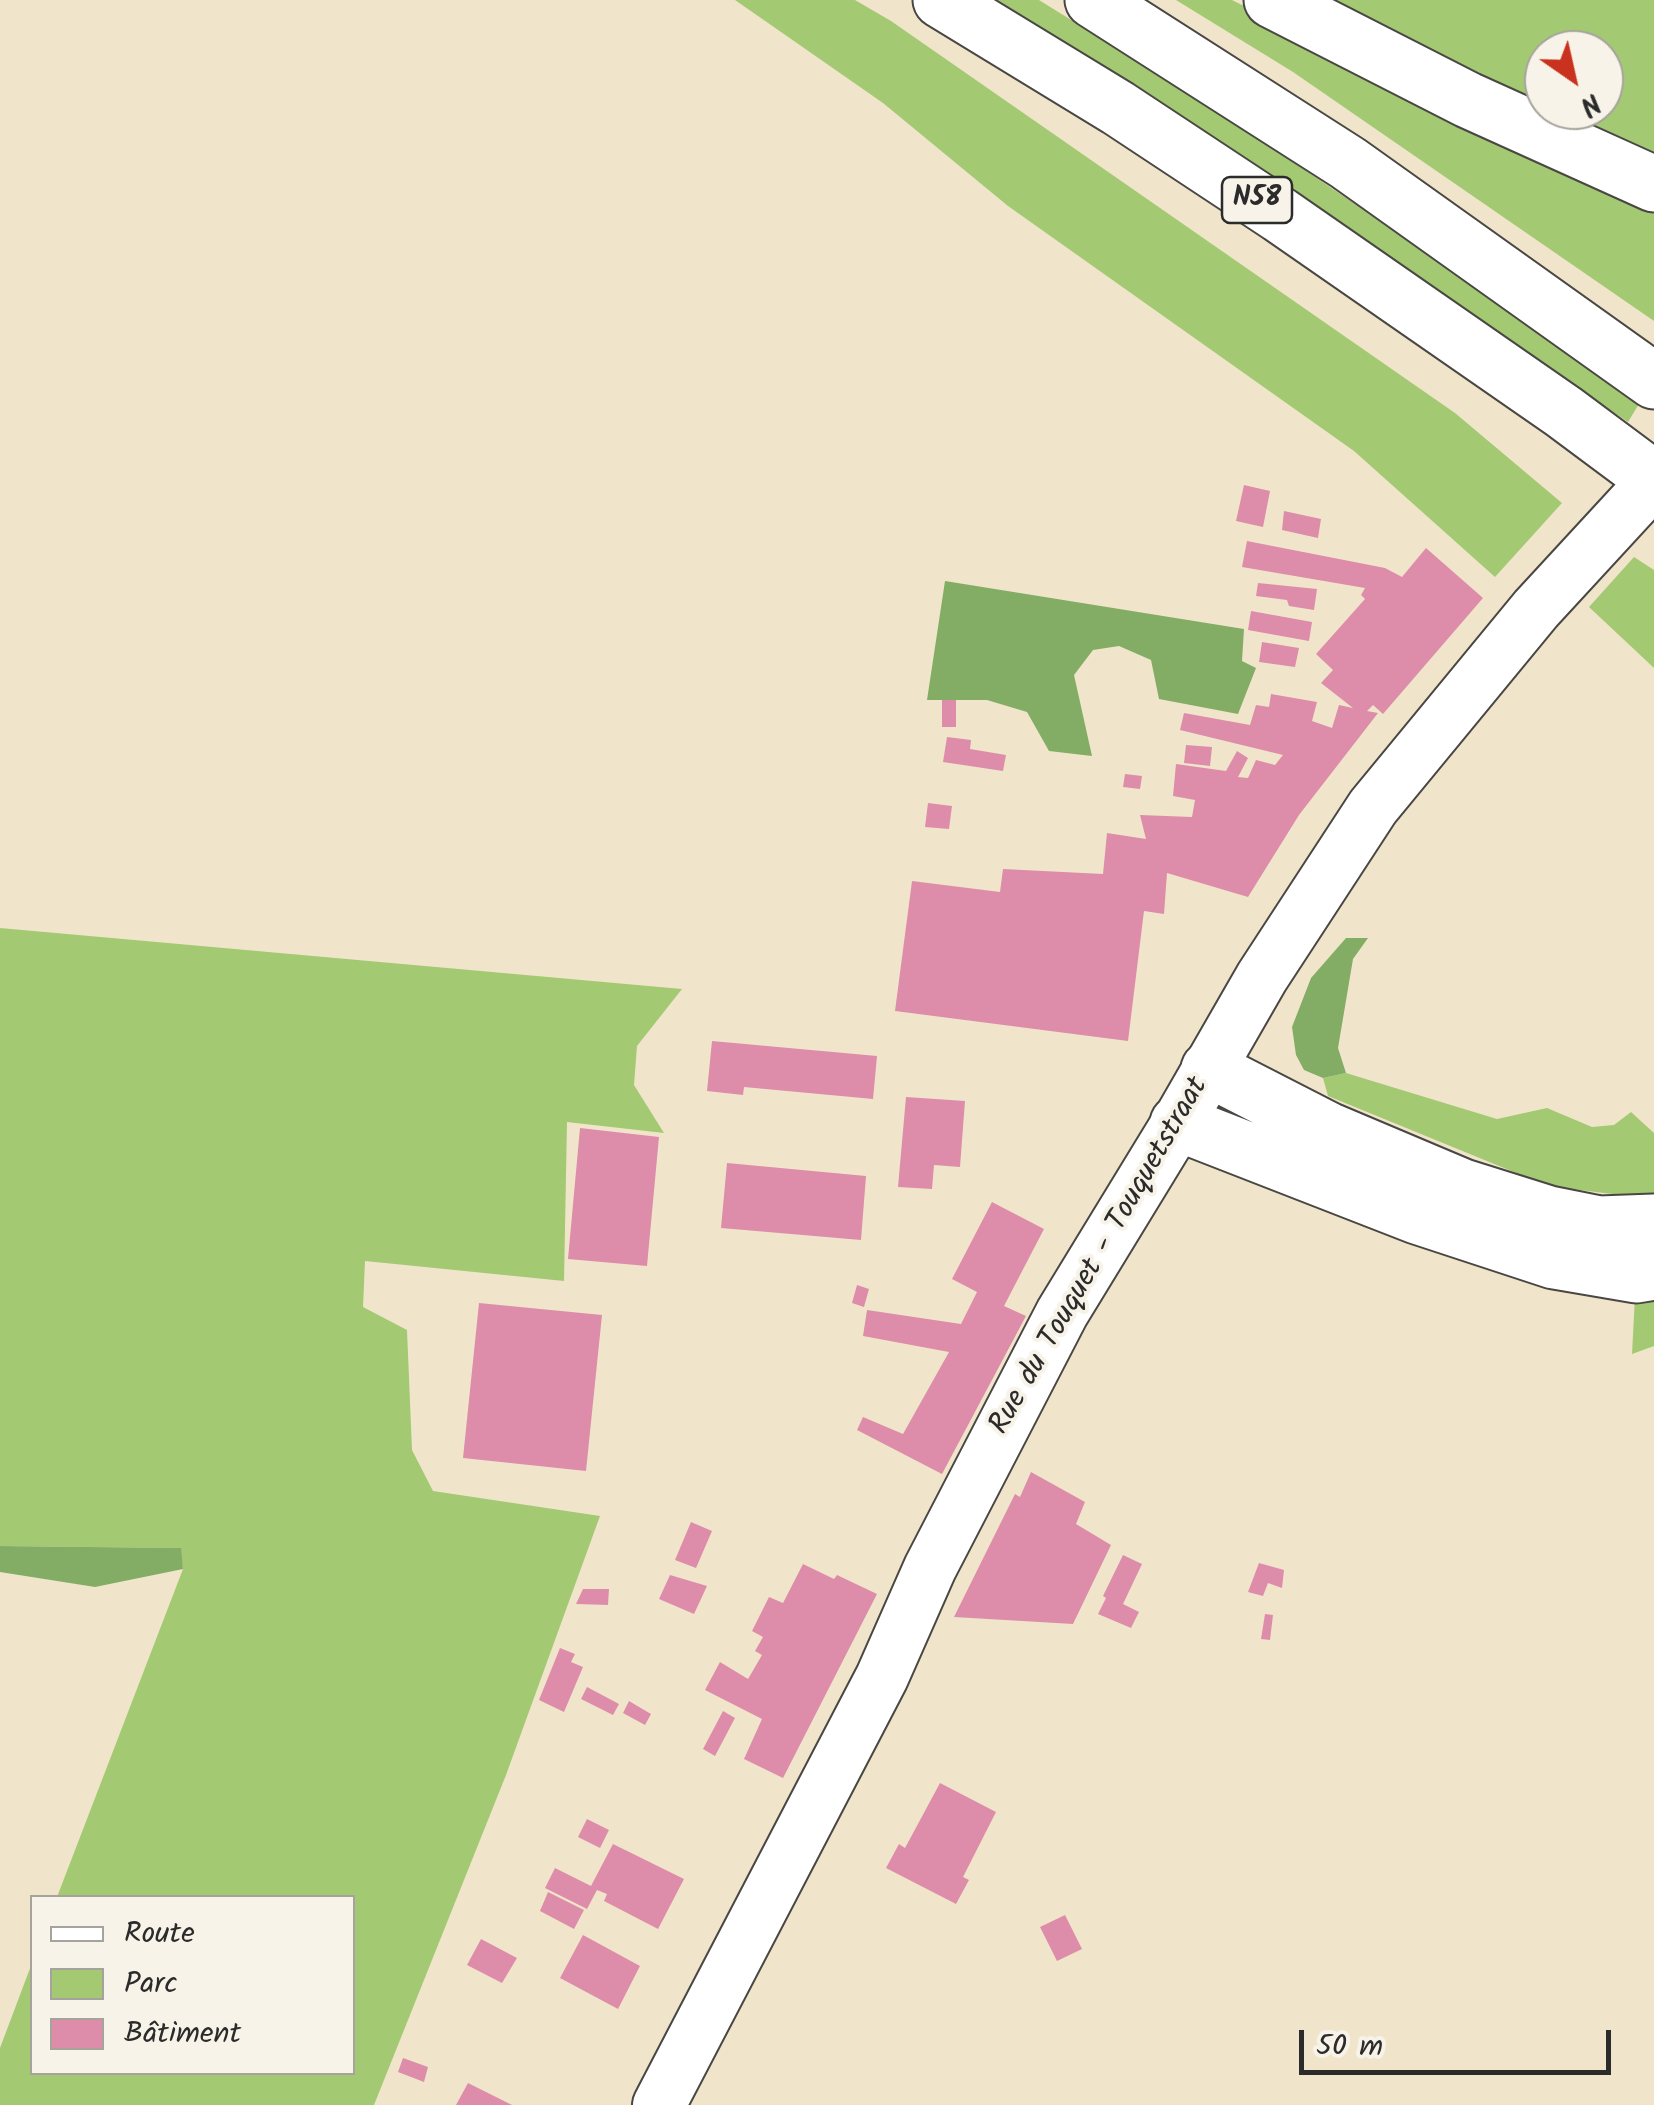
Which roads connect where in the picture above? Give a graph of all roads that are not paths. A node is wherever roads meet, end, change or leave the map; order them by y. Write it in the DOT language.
graph roads {
  1 [pos="941,0"];
  2 [pos="1093,0"];
  3 [pos="1272,0"];
  4 [pos="1654,184"];
  5 [pos="1634,365"];
  6 [pos="1654,480"];
  7 [pos="1209,1069"];
  8 [pos="1178,1123"];
  9 [pos="1654,1222"];
  10 [pos="1654,1272"];
  11 [pos="659,2105"];
  1 -- 6 [label="highway, N58"];
  2 -- 5 [label="highway, N58"];
  3 -- 4 [label="highway"];
  6 -- 7 [label="main road, Rue du Touquet - Touquetstraat"];
  7 -- 8 [label="main road, Rue du Touquet - Touquetstraat"];
  7 -- 9 [label="highway"];
  8 -- 10 [label="highway"];
  8 -- 11 [label="main road, Rue du Touquet - Touquetstraat"];
}
